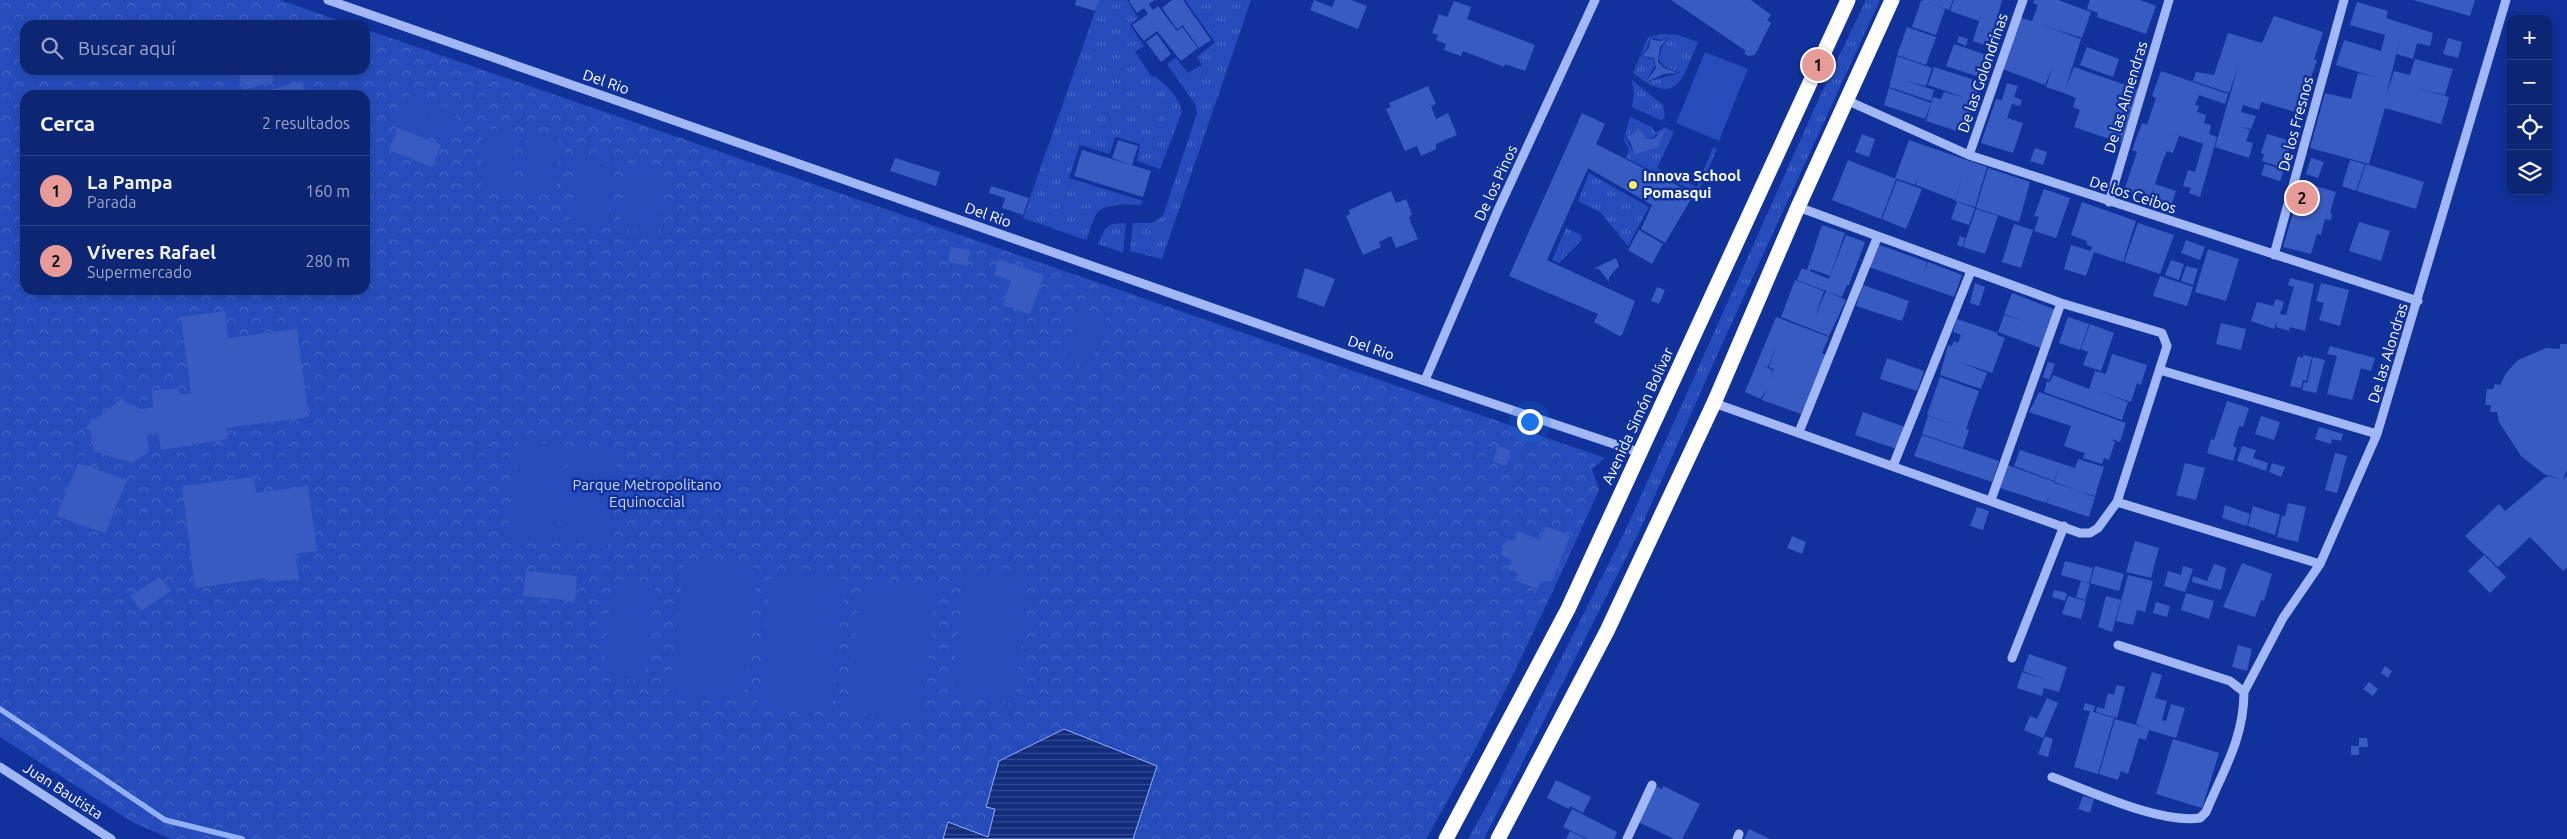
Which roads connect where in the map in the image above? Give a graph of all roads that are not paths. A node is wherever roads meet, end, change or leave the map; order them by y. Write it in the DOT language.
graph roads {
  1 [pos="328,0"];
  2 [pos="1595,0"];
  3 [pos="1848,0"];
  4 [pos="1892,0"];
  5 [pos="2023,0"];
  6 [pos="2169,0"];
  7 [pos="2344,0"];
  8 [pos="2506,0"];
  9 [pos="1846,100"];
  10 [pos="1968,155"];
  11 [pos="2109,202"];
  12 [pos="1798,207"];
  13 [pos="1877,238"];
  14 [pos="2274,255"];
  15 [pos="1971,271"];
  16 [pos="2418,302"];
  17 [pos="2062,303"];
  18 [pos="2160,370"];
  19 [pos="1424,380"];
  20 [pos="1714,403"];
  21 [pos="1799,432"];
  22 [pos="2377,434"];
  23 [pos="1641,453"];
  24 [pos="1893,466"];
  25 [pos="1991,500"];
  26 [pos="2117,502"];
  27 [pos="2064,526"];
  28 [pos="2320,564"];
  29 [pos="2118,645"];
  30 [pos="2012,658"];
  31 [pos="2244,692"];
  32 [pos="0,767"];
  33 [pos="2052,776"];
  34 [pos="1652,785"];
  35 [pos="111,839"];
  36 [pos="1446,839"];
  37 [pos="1498,839"];
  38 [pos="1627,839"];
  1 -- 19 [label="street, Del Rio"];
  2 -- 19 [label="street, De los Pinos"];
  3 -- 23 [label="highway, Avenida Simón Bolívar"];
  4 -- 9 [label="highway"];
  5 -- 10 [label="street, De las Golondrinas"];
  6 -- 11 [label="street, De las Almendras"];
  7 -- 14 [label="street, De los Fresnos"];
  8 -- 16 [label="street, De las Alondras"];
  9 -- 10 [label="street, De los Ceibos"];
  9 -- 12 [label="highway"];
  10 -- 11 [label="street, De los Ceibos"];
  11 -- 14 [label="street, De los Ceibos"];
  12 -- 13 [label="street"];
  12 -- 20 [label="highway"];
  13 -- 15 [label="street"];
  13 -- 21 [label="street"];
  14 -- 16 [label="street, De los Ceibos"];
  15 -- 17 [label="street"];
  15 -- 24 [label="street"];
  16 -- 22 [label="street, De las Alondras"];
  17 -- 18 [label="street"];
  17 -- 25 [label="street"];
  18 -- 22 [label="street"];
  18 -- 26 [label="street"];
  19 -- 23 [label="street, Del Rio"];
  20 -- 21 [label="street"];
  20 -- 37 [label="highway"];
  21 -- 24 [label="street"];
  22 -- 28 [label="street, De las Alondras"];
  23 -- 36 [label="highway, Avenida Simón Bolívar"];
  24 -- 25 [label="street"];
  25 -- 27 [label="street"];
  26 -- 27 [label="street"];
  26 -- 28 [label="street"];
  27 -- 30 [label="street"];
  28 -- 31 [label="street, De las Alondras"];
  29 -- 31 [label="street"];
  31 -- 33 [label="street"];
  32 -- 35 [label="street, Juan Bautista"];
  34 -- 38 [label="street"];
}
